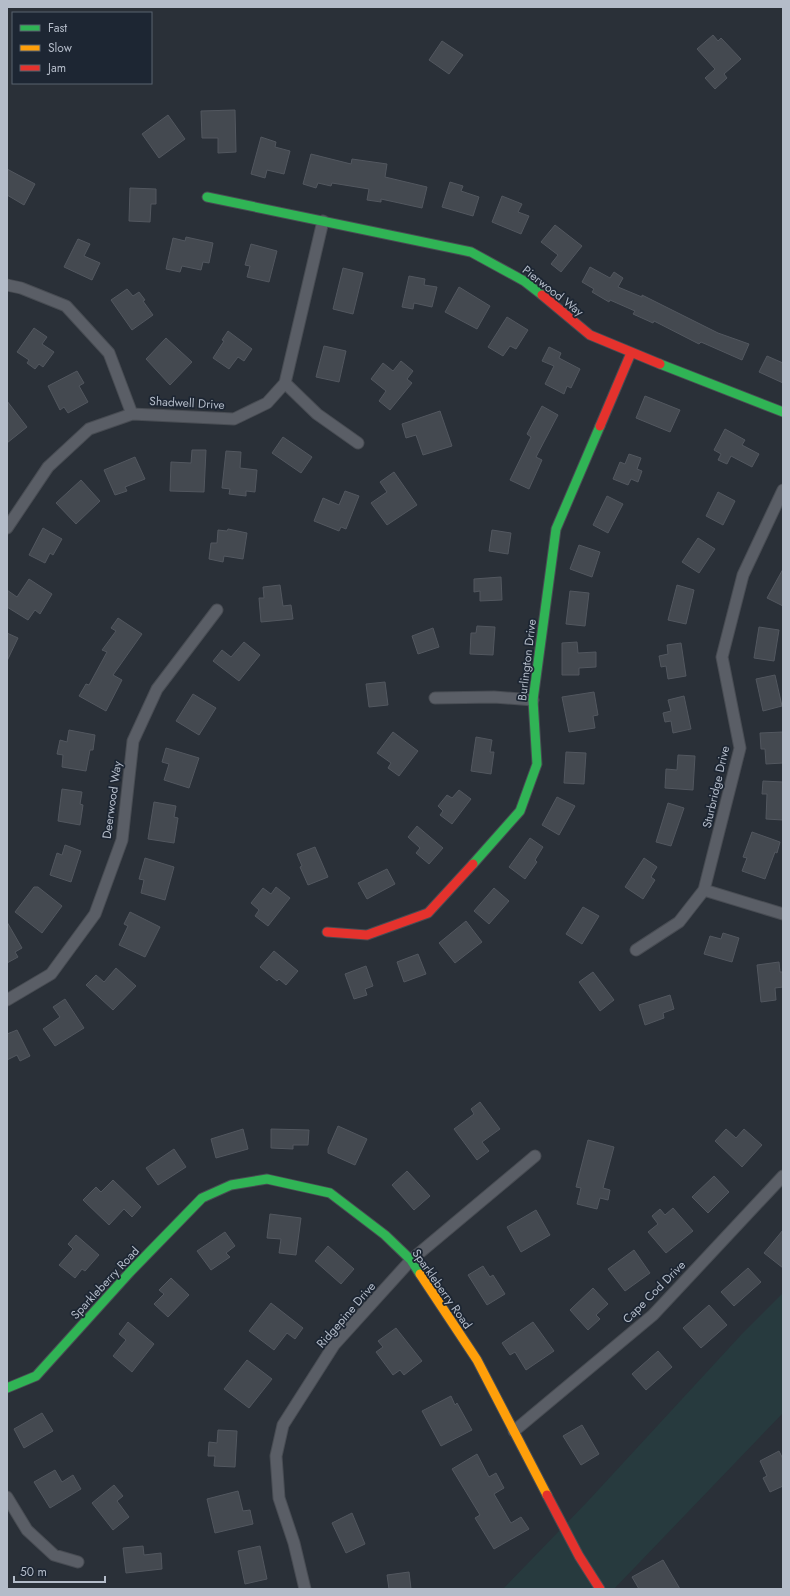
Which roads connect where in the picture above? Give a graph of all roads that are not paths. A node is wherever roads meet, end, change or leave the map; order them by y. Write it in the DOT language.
graph roads {
  1 [pos="207,197"];
  2 [pos="323,221"];
  3 [pos="7,285"];
  4 [pos="631,353"];
  5 [pos="285,383"];
  6 [pos="783,412"];
  7 [pos="132,414"];
  8 [pos="358,443"];
  9 [pos="783,490"];
  10 [pos="7,528"];
  11 [pos="217,610"];
  12 [pos="435,698"];
  13 [pos="533,700"];
  14 [pos="704,890"];
  15 [pos="783,914"];
  16 [pos="326,932"];
  17 [pos="636,950"];
  18 [pos="7,1000"];
  19 [pos="536,1156"];
  20 [pos="783,1176"];
  21 [pos="411,1260"];
  22 [pos="7,1388"];
  23 [pos="514,1431"];
  24 [pos="7,1497"];
  25 [pos="78,1562"];
  26 [pos="305,1589"];
  27 [pos="600,1589"];
  1 -- 2 [label="street, Pierwood Way"];
  2 -- 4 [label="street, Pierwood Way"];
  2 -- 5 [label="street, Shadwell Drive"];
  3 -- 7 [label="street"];
  4 -- 6 [label="street, Pierwood Way"];
  4 -- 13 [label="street, Burlington Drive"];
  5 -- 7 [label="street, Shadwell Drive"];
  5 -- 8 [label="street"];
  7 -- 10 [label="street, Shadwell Drive"];
  9 -- 14 [label="street, Sturbridge Drive"];
  11 -- 18 [label="street, Deerwood Way"];
  12 -- 13 [label="street"];
  13 -- 16 [label="street, Burlington Drive"];
  14 -- 15 [label="street"];
  14 -- 17 [label="street, Sturbridge Drive"];
  19 -- 21 [label="street, Ridgepine Drive"];
  20 -- 23 [label="street, Cape Cod Drive"];
  21 -- 22 [label="street, Sparkleberry Road"];
  21 -- 23 [label="street, Sparkleberry Road"];
  21 -- 26 [label="street, Ridgepine Drive"];
  23 -- 27 [label="street, Sparkleberry Road"];
  24 -- 25 [label="street"];
}
